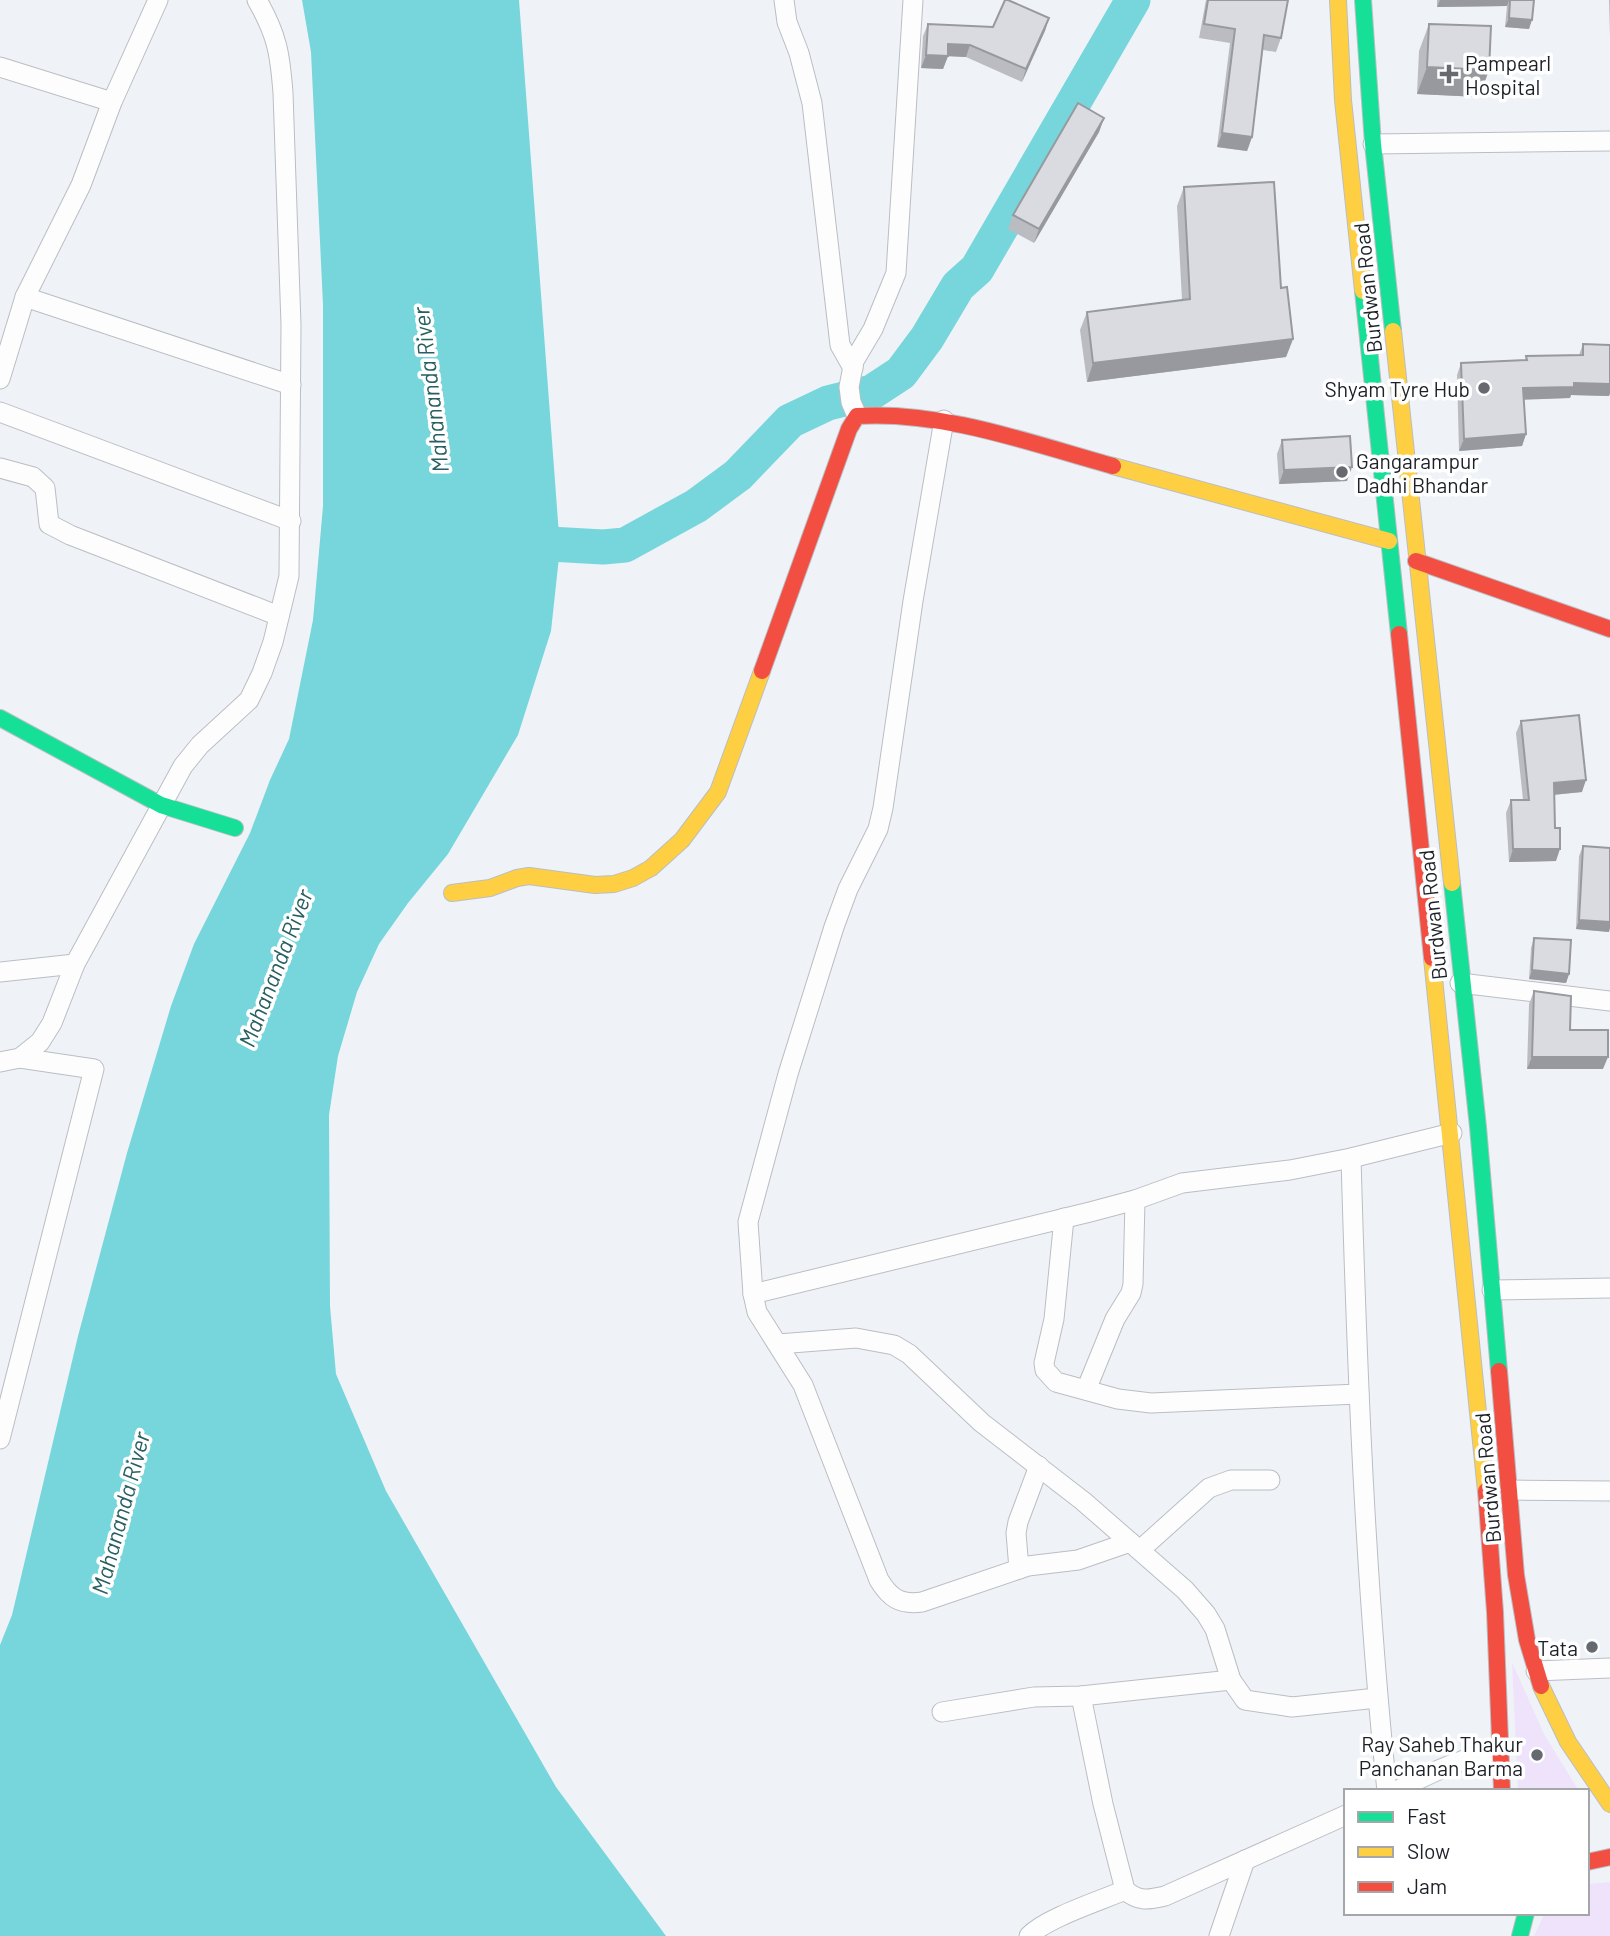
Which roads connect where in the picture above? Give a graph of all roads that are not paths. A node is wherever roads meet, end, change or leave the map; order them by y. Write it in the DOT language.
graph roads {
  1 [pos="158,0"];
  2 [pos="257,0"];
  3 [pos="784,0"];
  4 [pos="913,0"];
  5 [pos="1338,0"];
  6 [pos="1363,0"];
  7 [pos="0,67"];
  8 [pos="113,102"];
  9 [pos="1610,141"];
  10 [pos="1373,144"];
  11 [pos="25,297"];
  12 [pos="0,379"];
  13 [pos="291,385"];
  14 [pos="853,394"];
  15 [pos="1400,399"];
  16 [pos="1374,403"];
  17 [pos="0,412"];
  18 [pos="944,420"];
  19 [pos="0,468"];
  20 [pos="290,521"];
  21 [pos="1389,541"];
  22 [pos="1416,561"];
  23 [pos="279,616"];
  24 [pos="1610,629"];
  25 [pos="0,718"];
  26 [pos="161,805"];
  27 [pos="235,828"];
  28 [pos="452,893"];
  29 [pos="75,964"];
  30 [pos="0,972"];
  31 [pos="1461,983"];
  32 [pos="1610,1001"];
  33 [pos="20,1058"];
  34 [pos="0,1062"];
  35 [pos="1452,1133"];
  36 [pos="1351,1158"];
  37 [pos="1135,1200"];
  38 [pos="1064,1218"];
  39 [pos="1610,1288"];
  40 [pos="1492,1290"];
  41 [pos="753,1294"];
  42 [pos="778,1344"];
  43 [pos="1087,1390"];
  44 [pos="1359,1394"];
  45 [pos="0,1439"];
  46 [pos="1039,1466"];
  47 [pos="1270,1480"];
  48 [pos="1510,1490"];
  49 [pos="1610,1491"];
  50 [pos="1135,1546"];
  51 [pos="1515,1564"];
  52 [pos="1492,1565"];
  53 [pos="1019,1569"];
  54 [pos="1610,1668"];
  55 [pos="1536,1671"];
  56 [pos="1231,1680"];
  57 [pos="1081,1696"];
  58 [pos="1377,1698"];
  59 [pos="942,1712"];
  60 [pos="1500,1750"];
  61 [pos="1387,1789"];
  62 [pos="1400,1789"];
  63 [pos="1502,1789"];
  64 [pos="1610,1804"];
  65 [pos="1344,1816"];
  66 [pos="1610,1857"];
  67 [pos="1245,1860"];
  68 [pos="1589,1862"];
  69 [pos="1125,1890"];
  70 [pos="1514,1915"];
  71 [pos="1525,1915"];
  72 [pos="1029,1936"];
  73 [pos="1219,1936"];
  74 [pos="1518,1936"];
  1 -- 8 [label="street"];
  2 -- 13 [label="street"];
  3 -- 14 [label="street"];
  4 -- 14 [label="street"];
  5 -- 16 [label="main road, Burdwan Road"];
  6 -- 10 [label="main road, Burdwan Road"];
  7 -- 8 [label="street"];
  8 -- 11 [label="street"];
  9 -- 10 [label="street"];
  10 -- 15 [label="main road, Burdwan Road"];
  11 -- 12 [label="street"];
  11 -- 13 [label="street"];
  13 -- 20 [label="street"];
  14 -- 18 [label="main road"];
  14 -- 28 [label="main road"];
  15 -- 16 [label="main road"];
  15 -- 22 [label="main road, Burdwan Road"];
  16 -- 21 [label="main road, Burdwan Road"];
  17 -- 20 [label="street"];
  18 -- 21 [label="main road"];
  18 -- 41 [label="street"];
  19 -- 23 [label="street"];
  20 -- 23 [label="street"];
  21 -- 35 [label="main road, Burdwan Road"];
  22 -- 24 [label="main road"];
  22 -- 31 [label="main road, Burdwan Road"];
  23 -- 26 [label="street"];
  25 -- 26 [label="main road"];
  26 -- 27 [label="main road"];
  26 -- 29 [label="street"];
  29 -- 30 [label="street"];
  29 -- 33 [label="street"];
  31 -- 32 [label="street"];
  31 -- 40 [label="main road, Burdwan Road"];
  33 -- 34 [label="street"];
  33 -- 45 [label="street"];
  35 -- 36 [label="street"];
  35 -- 52 [label="main road, Burdwan Road"];
  36 -- 37 [label="street"];
  36 -- 44 [label="street"];
  37 -- 38 [label="street"];
  37 -- 43 [label="street"];
  38 -- 41 [label="street"];
  38 -- 43 [label="street"];
  39 -- 40 [label="street"];
  40 -- 48 [label="main road, Burdwan Road"];
  41 -- 42 [label="street"];
  42 -- 46 [label="street"];
  42 -- 53 [label="street"];
  43 -- 44 [label="street"];
  44 -- 58 [label="street"];
  46 -- 50 [label="street"];
  46 -- 53 [label="street"];
  47 -- 50 [label="street"];
  48 -- 49 [label="street"];
  48 -- 51 [label="main road, Burdwan Road"];
  50 -- 53 [label="street"];
  50 -- 56 [label="street"];
  51 -- 52 [label="main road"];
  51 -- 55 [label="main road, Burdwan Road"];
  52 -- 60 [label="main road, Burdwan Road"];
  54 -- 55 [label="street"];
  55 -- 64 [label="main road, Burdwan Road"];
  56 -- 57 [label="street"];
  56 -- 58 [label="street"];
  57 -- 59 [label="street"];
  57 -- 69 [label="street"];
  58 -- 61 [label="street"];
  60 -- 62 [label="street"];
  60 -- 63 [label="main road, Burdwan Road"];
  65 -- 67 [label="street"];
  66 -- 68 [label="main road"];
  67 -- 69 [label="street"];
  67 -- 73 [label="street"];
  69 -- 72 [label="street"];
  70 -- 74 [label="main road"];
  71 -- 74 [label="main road"];
}
